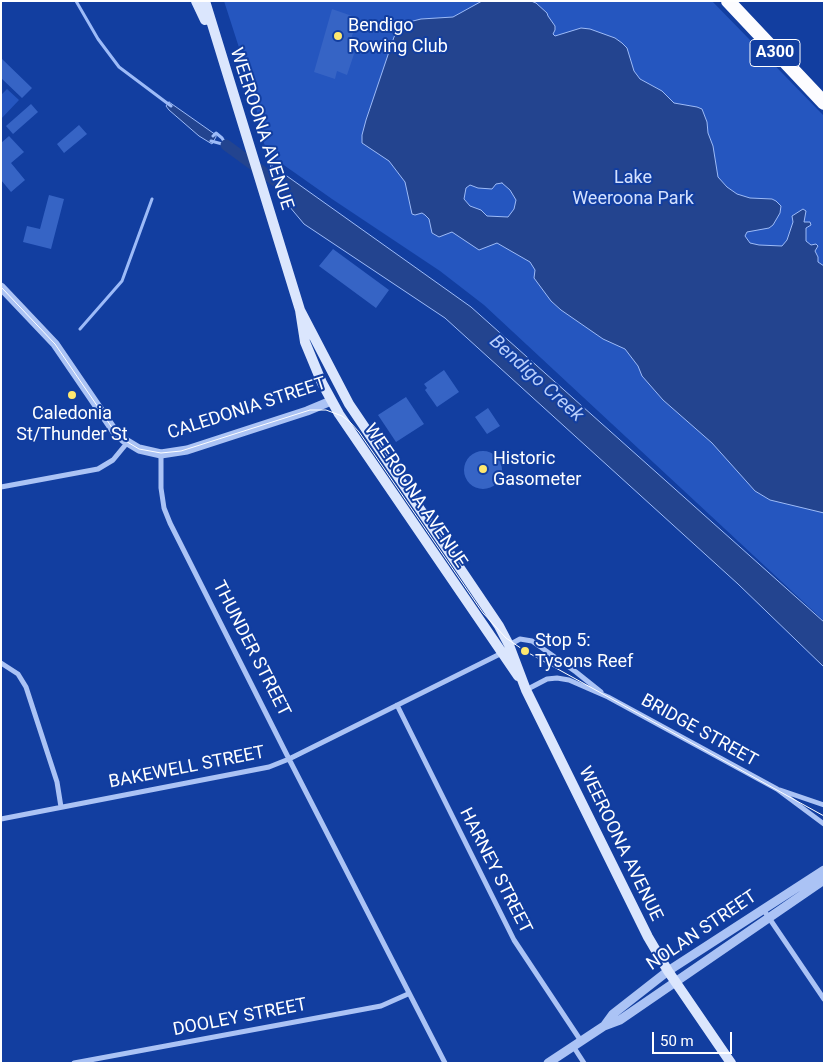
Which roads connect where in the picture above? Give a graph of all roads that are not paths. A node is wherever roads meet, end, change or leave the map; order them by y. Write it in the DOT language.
graph roads {
  1 [pos="196,1"];
  2 [pos="205,1"];
  3 [pos="734,5"];
  4 [pos="217,43"];
  5 [pos="824,90"];
  6 [pos="824,103"];
  7 [pos="1,287"];
  8 [pos="300,310"];
  9 [pos="343,394"];
  10 [pos="330,401"];
  11 [pos="127,442"];
  12 [pos="161,454"];
  13 [pos="1,487"];
  14 [pos="509,645"];
  15 [pos="502,654"];
  16 [pos="1,663"];
  17 [pos="526,690"];
  18 [pos="608,697"];
  19 [pos="397,705"];
  20 [pos="288,759"];
  21 [pos="777,789"];
  22 [pos="824,805"];
  23 [pos="61,807"];
  24 [pos="2,818"];
  25 [pos="824,824"];
  26 [pos="824,870"];
  27 [pos="824,880"];
  28 [pos="765,913"];
  29 [pos="668,971"];
  30 [pos="676,982"];
  31 [pos="408,994"];
  32 [pos="824,998"];
  33 [pos="604,1026"];
  34 [pos="577,1044"];
  35 [pos="74,1063"];
  36 [pos="445,1063"];
  37 [pos="548,1063"];
  38 [pos="584,1063"];
  39 [pos="731,1063"];
  1 -- 4 [label="main road, WEEROONA AVENUE"];
  2 -- 4 [label="main road, WEEROONA AVENUE"];
  3 -- 5 [label="highway, A300"];
  3 -- 6 [label="highway, A300"];
  4 -- 8 [label="main road, WEEROONA AVENUE"];
  7 -- 11 [label="street"];
  8 -- 9 [label="main road, WEEROONA AVENUE"];
  8 -- 10 [label="main road, WEEROONA AVENUE"];
  9 -- 10 [label="main road, CALEDONIA STREET"];
  9 -- 14 [label="main road, WEEROONA AVENUE"];
  10 -- 12 [label="street, CALEDONIA STREET"];
  10 -- 15 [label="main road, WEEROONA AVENUE"];
  11 -- 12 [label="street"];
  11 -- 13 [label="street"];
  12 -- 20 [label="street, THUNDER STREET"];
  14 -- 15 [label="main road"];
  14 -- 17 [label="main road, WEEROONA AVENUE"];
  14 -- 18 [label="street, BRIDGE STREET"];
  15 -- 17 [label="main road, WEEROONA AVENUE"];
  15 -- 19 [label="street, BAKEWELL STREET"];
  16 -- 23 [label="street"];
  17 -- 18 [label="street, BRIDGE STREET"];
  17 -- 29 [label="main road, WEEROONA AVENUE"];
  18 -- 21 [label="street, BRIDGE STREET"];
  19 -- 20 [label="street, BAKEWELL STREET"];
  19 -- 34 [label="street, HARNEY STREET"];
  20 -- 23 [label="street, BAKEWELL STREET"];
  20 -- 31 [label="street, THUNDER STREET"];
  21 -- 22 [label="street, BRIDGE STREET"];
  21 -- 25 [label="street, BRIDGE STREET"];
  23 -- 24 [label="street, BAKEWELL STREET"];
  26 -- 28 [label="street, NOLAN STREET"];
  27 -- 28 [label="street, NOLAN STREET"];
  28 -- 29 [label="street, NOLAN STREET"];
  28 -- 30 [label="street, NOLAN STREET"];
  28 -- 32 [label="street"];
  29 -- 30 [label="main road, WEEROONA AVENUE"];
  29 -- 33 [label="street, NOLAN STREET"];
  30 -- 33 [label="street, NOLAN STREET"];
  30 -- 39 [label="main road, WEEROONA AVENUE"];
  31 -- 35 [label="street, DOOLEY STREET"];
  31 -- 36 [label="street, THUNDER STREET"];
  33 -- 34 [label="street, NOLAN STREET"];
  34 -- 37 [label="street, NOLAN STREET"];
  34 -- 38 [label="street, HARNEY STREET"];
}
